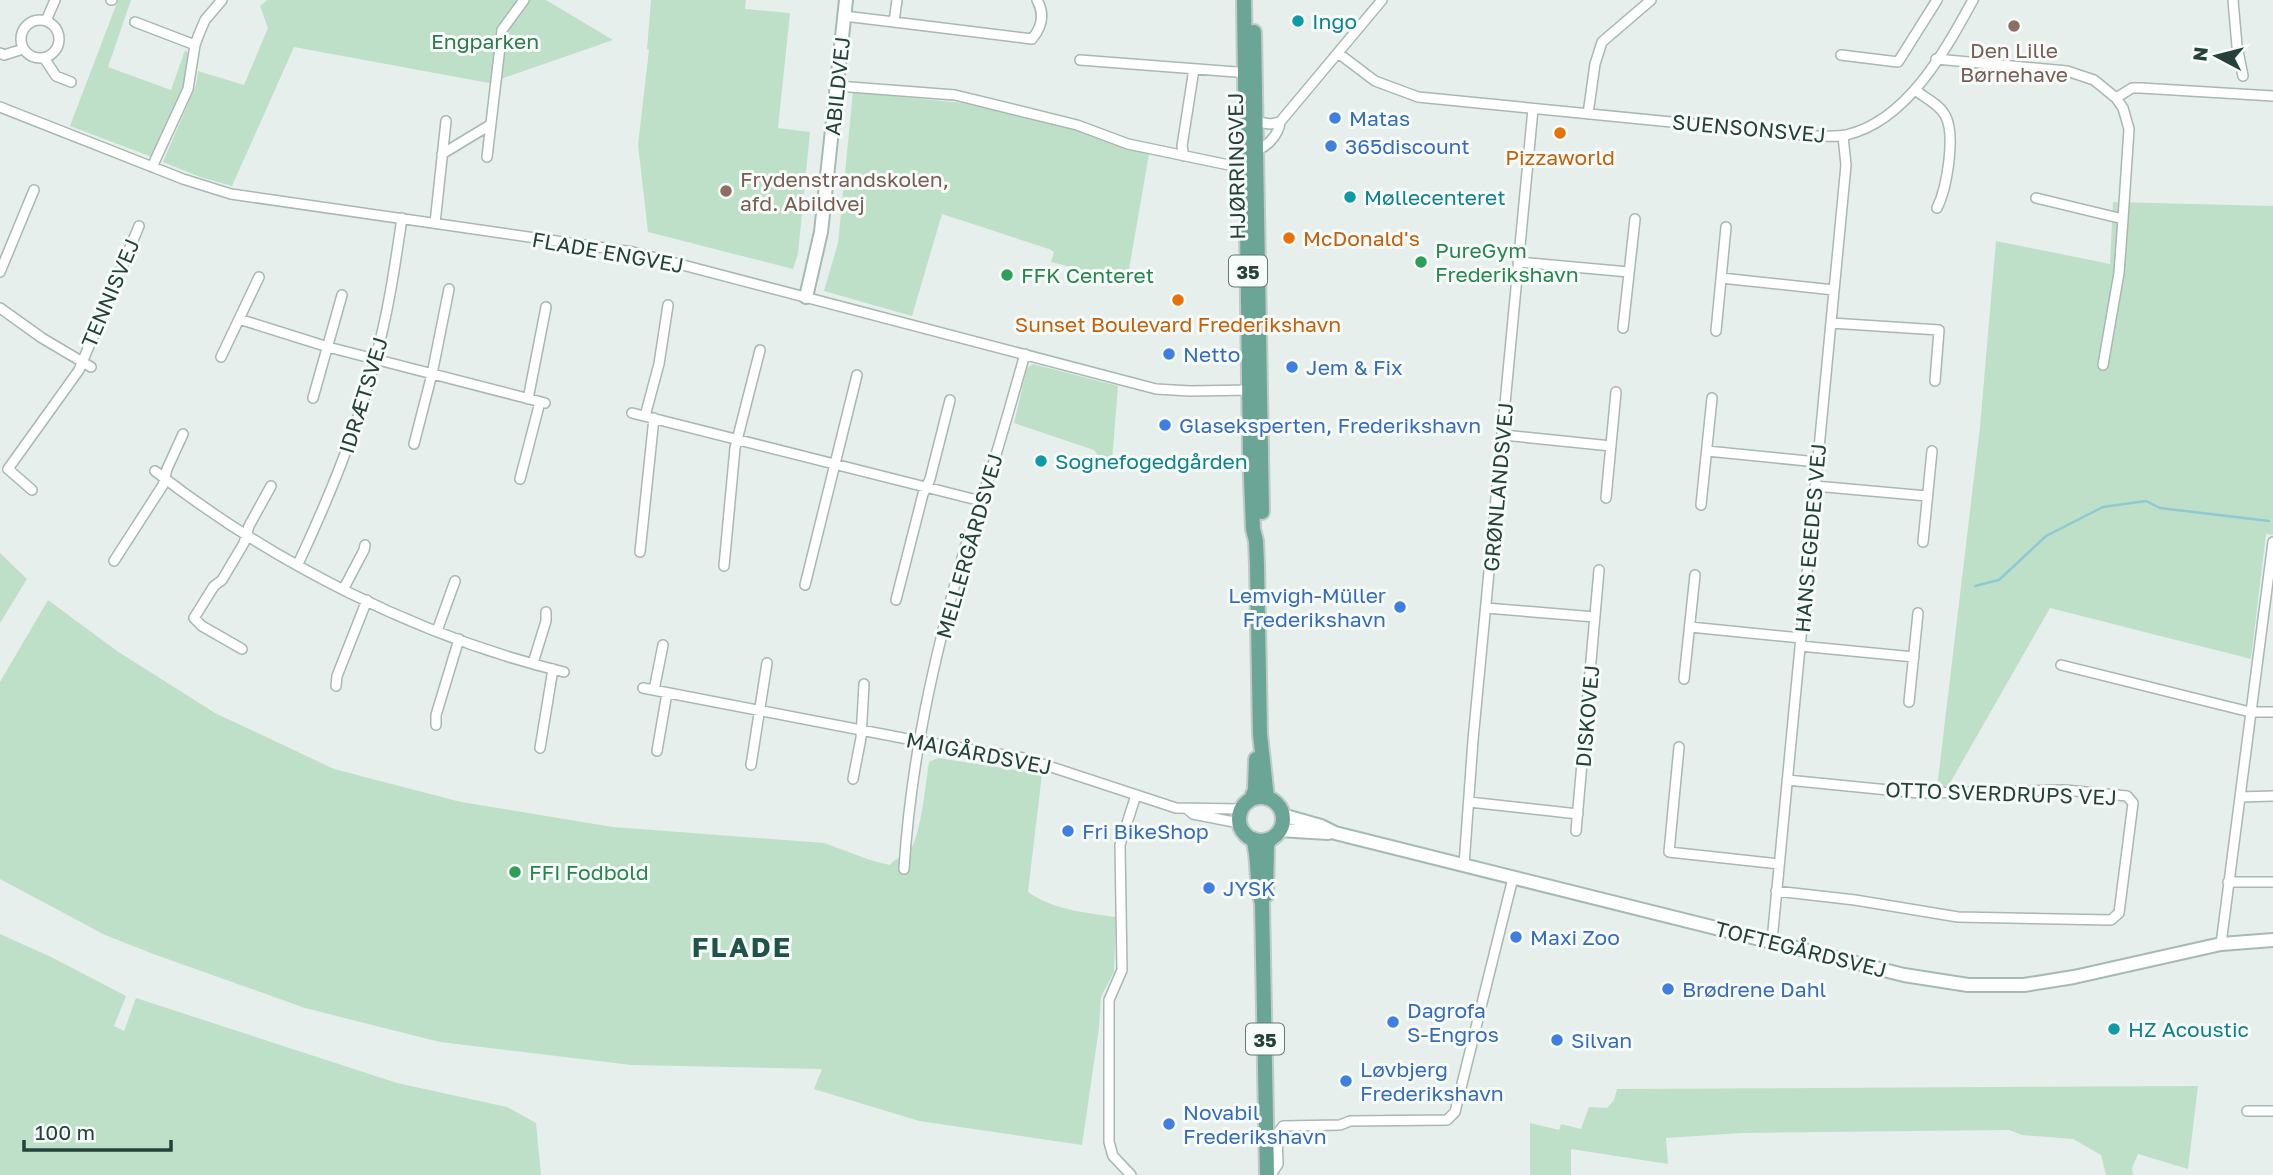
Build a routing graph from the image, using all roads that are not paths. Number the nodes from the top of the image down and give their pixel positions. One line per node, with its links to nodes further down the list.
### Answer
1 (55, 0): 15 (street)
2 (222, 0): 18 (street)
3 (524, 0): 40 (street)
4 (846, 0): 14 (street, ABILDVEJ)
5 (897, 0): 17 (street)
6 (1037, 0): 17 (street)
7 (1244, 0): 27 (main road, HJØRRINGVEJ / 35)
8 (1254, 0): 27 (main road, HJØRRINGVEJ / 35)
9 (1382, 0): 21 (street)
10 (1651, 0): 36 (street)
11 (1937, 0): 22 (street)
12 (1973, 0): 24 (street, SUENSONSVEJ)
13 (2232, 0): 28 (street)
14 (844, 16): 17 (street); 30 (street, ABILDVEJ)
15 (46, 21): 19 (street); 23 (street)
16 (135, 22): 18 (street)
17 (894, 22)
18 (195, 45): 46 (street)
19 (23, 49): 20 (street); 23 (street)
20 (0, 53)
21 (1338, 53): 35 (street, SUENSONSVEJ); 39 (street)
22 (1841, 55)
23 (44, 58): 29 (street)
24 (1936, 59): 31 (street, SUENSONSVEJ); 33 (street)
25 (1080, 60): 26 (street)
26 (1194, 69): 27 (street); 44 (street)
27 (1250, 74): 38 (main road, HJØRRINGVEJ / 35)
28 (2243, 76)
29 (71, 82)
30 (837, 86): 44 (street); 65 (street, ABILDVEJ)
31 (1915, 90): 41 (street, SUENSONSVEJ); 50 (street)
32 (2273, 96): 33 (street)
33 (2116, 98): 53 (street)
34 (0, 107): 46 (street, FLADE ENGVEJ)
35 (1533, 108): 36 (street, SUENSONSVEJ); 57 (street, GRØNLANDSVEJ)
36 (1588, 114): 41 (street, SUENSONSVEJ)
37 (446, 121): 43 (street)
38 (1251, 121): 39 (street); 42 (main road, HJØRRINGVEJ / 35)
39 (1280, 122): 42 (street)
40 (490, 125): 43 (street); 45 (street)
41 (1843, 136): 63 (street, HANS EGEDES VEJ)
42 (1252, 151): 47 (main road, HJØRRINGVEJ / 35)
43 (442, 154): 54 (street)
44 (1184, 156): 47 (street)
45 (487, 157)
46 (152, 167): 51 (street, FLADE ENGVEJ)
47 (1252, 169): 84 (main road, HJØRRINGVEJ / 35)
48 (34, 190): 58 (street)
49 (2036, 198): 53 (street)
50 (1937, 208)
51 (402, 218): 54 (street, FLADE ENGVEJ); 77 (street, IDRÆTSVEJ)
52 (1635, 219): 59 (street)
53 (2123, 219): 79 (street)
54 (435, 223): 65 (street, FLADE ENGVEJ)
55 (139, 226): 78 (street, TENNISVEJ)
56 (1726, 227): 61 (street)
57 (1518, 262): 59 (street); 93 (street, GRØNLANDSVEJ)
58 (0, 272)
59 (1629, 272): 71 (street)
60 (259, 277): 69 (street)
61 (1721, 278): 63 (street); 72 (street)
62 (449, 289): 81 (street)
63 (1834, 290): 70 (street, HANS EGEDES VEJ)
64 (342, 295): 73 (street)
65 (806, 297): 75 (street, FLADE ENGVEJ)
66 (668, 305): 91 (street)
67 (545, 307): 88 (street)
68 (0, 308): 78 (street, TENNISVEJ)
69 (239, 319): 73 (street); 76 (street)
70 (1831, 323): 83 (street); 99 (street, HANS EGEDES VEJ)
71 (1623, 328)
72 (1716, 331)
73 (328, 347): 77 (street); 86 (street)
74 (760, 351): 94 (street)
75 (1025, 354): 84 (street, FLADE ENGVEJ); 110 (street, MELLERGÅRDSVEJ)
76 (221, 357)
77 (376, 359): 81 (street); 118 (street, IDRÆTSVEJ)
78 (82, 361): 80 (street, TENNISVEJ); 107 (street, TENNISVEJ)
79 (2103, 365)
80 (91, 366)
81 (432, 374): 88 (street); 95 (street)
82 (858, 375): 100 (street)
83 (1936, 381)
84 (1255, 390): 155 (main road, HJØRRINGVEJ / 35)
85 (1616, 392): 96 (street)
86 (313, 398)
87 (1712, 398): 97 (street)
88 (528, 399): 103 (street)
89 (950, 400): 106 (street)
90 (632, 413): 91 (street)
91 (649, 417): 94 (street); 116 (street)
92 (183, 434): 102 (street)
93 (1503, 435): 96 (street); 127 (street, GRØNLANDSVEJ)
94 (737, 439): 100 (street); 119 (street)
95 (414, 444)
96 (1611, 446): 109 (street)
97 (1707, 451): 99 (street); 111 (street)
98 (1932, 451): 108 (street)
99 (1817, 462): 105 (street, HANS EGEDES VEJ)
100 (835, 464): 106 (street); 123 (street)
101 (155, 471): 102 (street)
102 (164, 478): 112 (street); 117 (street)
103 (520, 479)
104 (271, 486): 112 (street)
105 (1815, 486): 108 (street); 134 (street, HANS EGEDES VEJ)
106 (926, 487): 110 (street); 126 (street)
107 (32, 490)
108 (1927, 496): 113 (street)
109 (1606, 498)
110 (981, 501): 156 (street, MELLERGÅRDSVEJ)
111 (1701, 505)
112 (246, 535): 118 (street); 136 (street)
113 (1923, 542)
114 (2273, 542): 151 (street)
115 (365, 545): 124 (street)
116 (640, 552)
117 (114, 561)
118 (298, 564): 124 (street)
119 (724, 566)
120 (1599, 570): 130 (street, DISKOVEJ)
121 (1695, 575): 131 (street)
122 (455, 581): 132 (street)
123 (805, 585)
124 (344, 588): 125 (street)
125 (367, 600): 132 (street); 145 (street)
126 (896, 600)
127 (1486, 608): 130 (street); 167 (street, GRØNLANDSVEJ)
128 (546, 612): 138 (street)
129 (1918, 613): 137 (street)
130 (1595, 617): 169 (street, DISKOVEJ)
131 (1690, 627): 134 (street); 143 (street)
132 (437, 631): 133 (street)
133 (459, 639): 138 (street); 153 (street)
134 (1800, 642): 137 (street); 162 (street, HANS EGEDES VEJ)
135 (663, 645): 147 (street)
136 (242, 649)
137 (1914, 657): 149 (street)
138 (533, 663): 141 (street)
139 (767, 663): 150 (street)
140 (2061, 665): 151 (street)
141 (553, 669): 142 (street); 158 (street)
142 (564, 672)
143 (1684, 679)
144 (864, 684): 154 (street)
145 (336, 686)
146 (643, 688): 147 (street, MAIGÅRDSVEJ)
147 (654, 690): 148 (street, MAIGÅRDSVEJ)
148 (667, 693): 150 (street, MAIGÅRDSVEJ); 159 (street)
149 (1909, 702)
150 (760, 710): 154 (street, MAIGÅRDSVEJ); 160 (street)
151 (2250, 712): 152 (street); 165 (street)
152 (2273, 712)
153 (436, 725)
154 (861, 730): 156 (street, MAIGÅRDSVEJ); 161 (street)
155 (1260, 734): 166 (main road, HJØRRINGVEJ / 35); 168 (main road, HJØRRINGVEJ / 35)
156 (918, 741): 163 (street, MAIGÅRDSVEJ); 175 (street, MELLERGÅRDSVEJ)
157 (1679, 747): 173 (street)
158 (540, 748)
159 (657, 751)
160 (751, 765)
161 (853, 779)
162 (1787, 780): 173 (street, HANS EGEDES VEJ); 179 (street, OTTO SVERDRUPS VEJ)
163 (1136, 795): 168 (street, MAIGÅRDSVEJ); 186 (street)
164 (2273, 796): 165 (street)
165 (2240, 797): 177 (street)
166 (1268, 798): 168 (main road); 170 (main road)
167 (1469, 802): 169 (street); 174 (street, GRØNLANDSVEJ)
168 (1244, 810): 172 (main road)
169 (1578, 814): 171 (street, DISKOVEJ)
170 (1277, 828): 172 (main road); 174 (street, TOFTEGÅRDSVEJ); 180 (main road, 35)
171 (1577, 831)
172 (1253, 839): 180 (main road, 35)
173 (1779, 864): 179 (street, HANS EGEDES VEJ)
174 (1464, 865): 176 (street, TOFTEGÅRDSVEJ)
175 (904, 869)
176 (1513, 878): 182 (street, TOFTEGÅRDSVEJ); 187 (street)
177 (2228, 881): 178 (street); 183 (street)
178 (2273, 882)
179 (1776, 891): 182 (street, HANS EGEDES VEJ)
180 (1262, 903): 187 (main road, 35)
181 (2273, 940): 183 (street, TOFTEGÅRDSVEJ)
182 (1772, 941): 183 (street, TOFTEGÅRDSVEJ)
183 (2221, 944)
184 (2247, 1111): 185 (street)
185 (2273, 1111)
186 (1131, 1175)
187 (1269, 1175)

